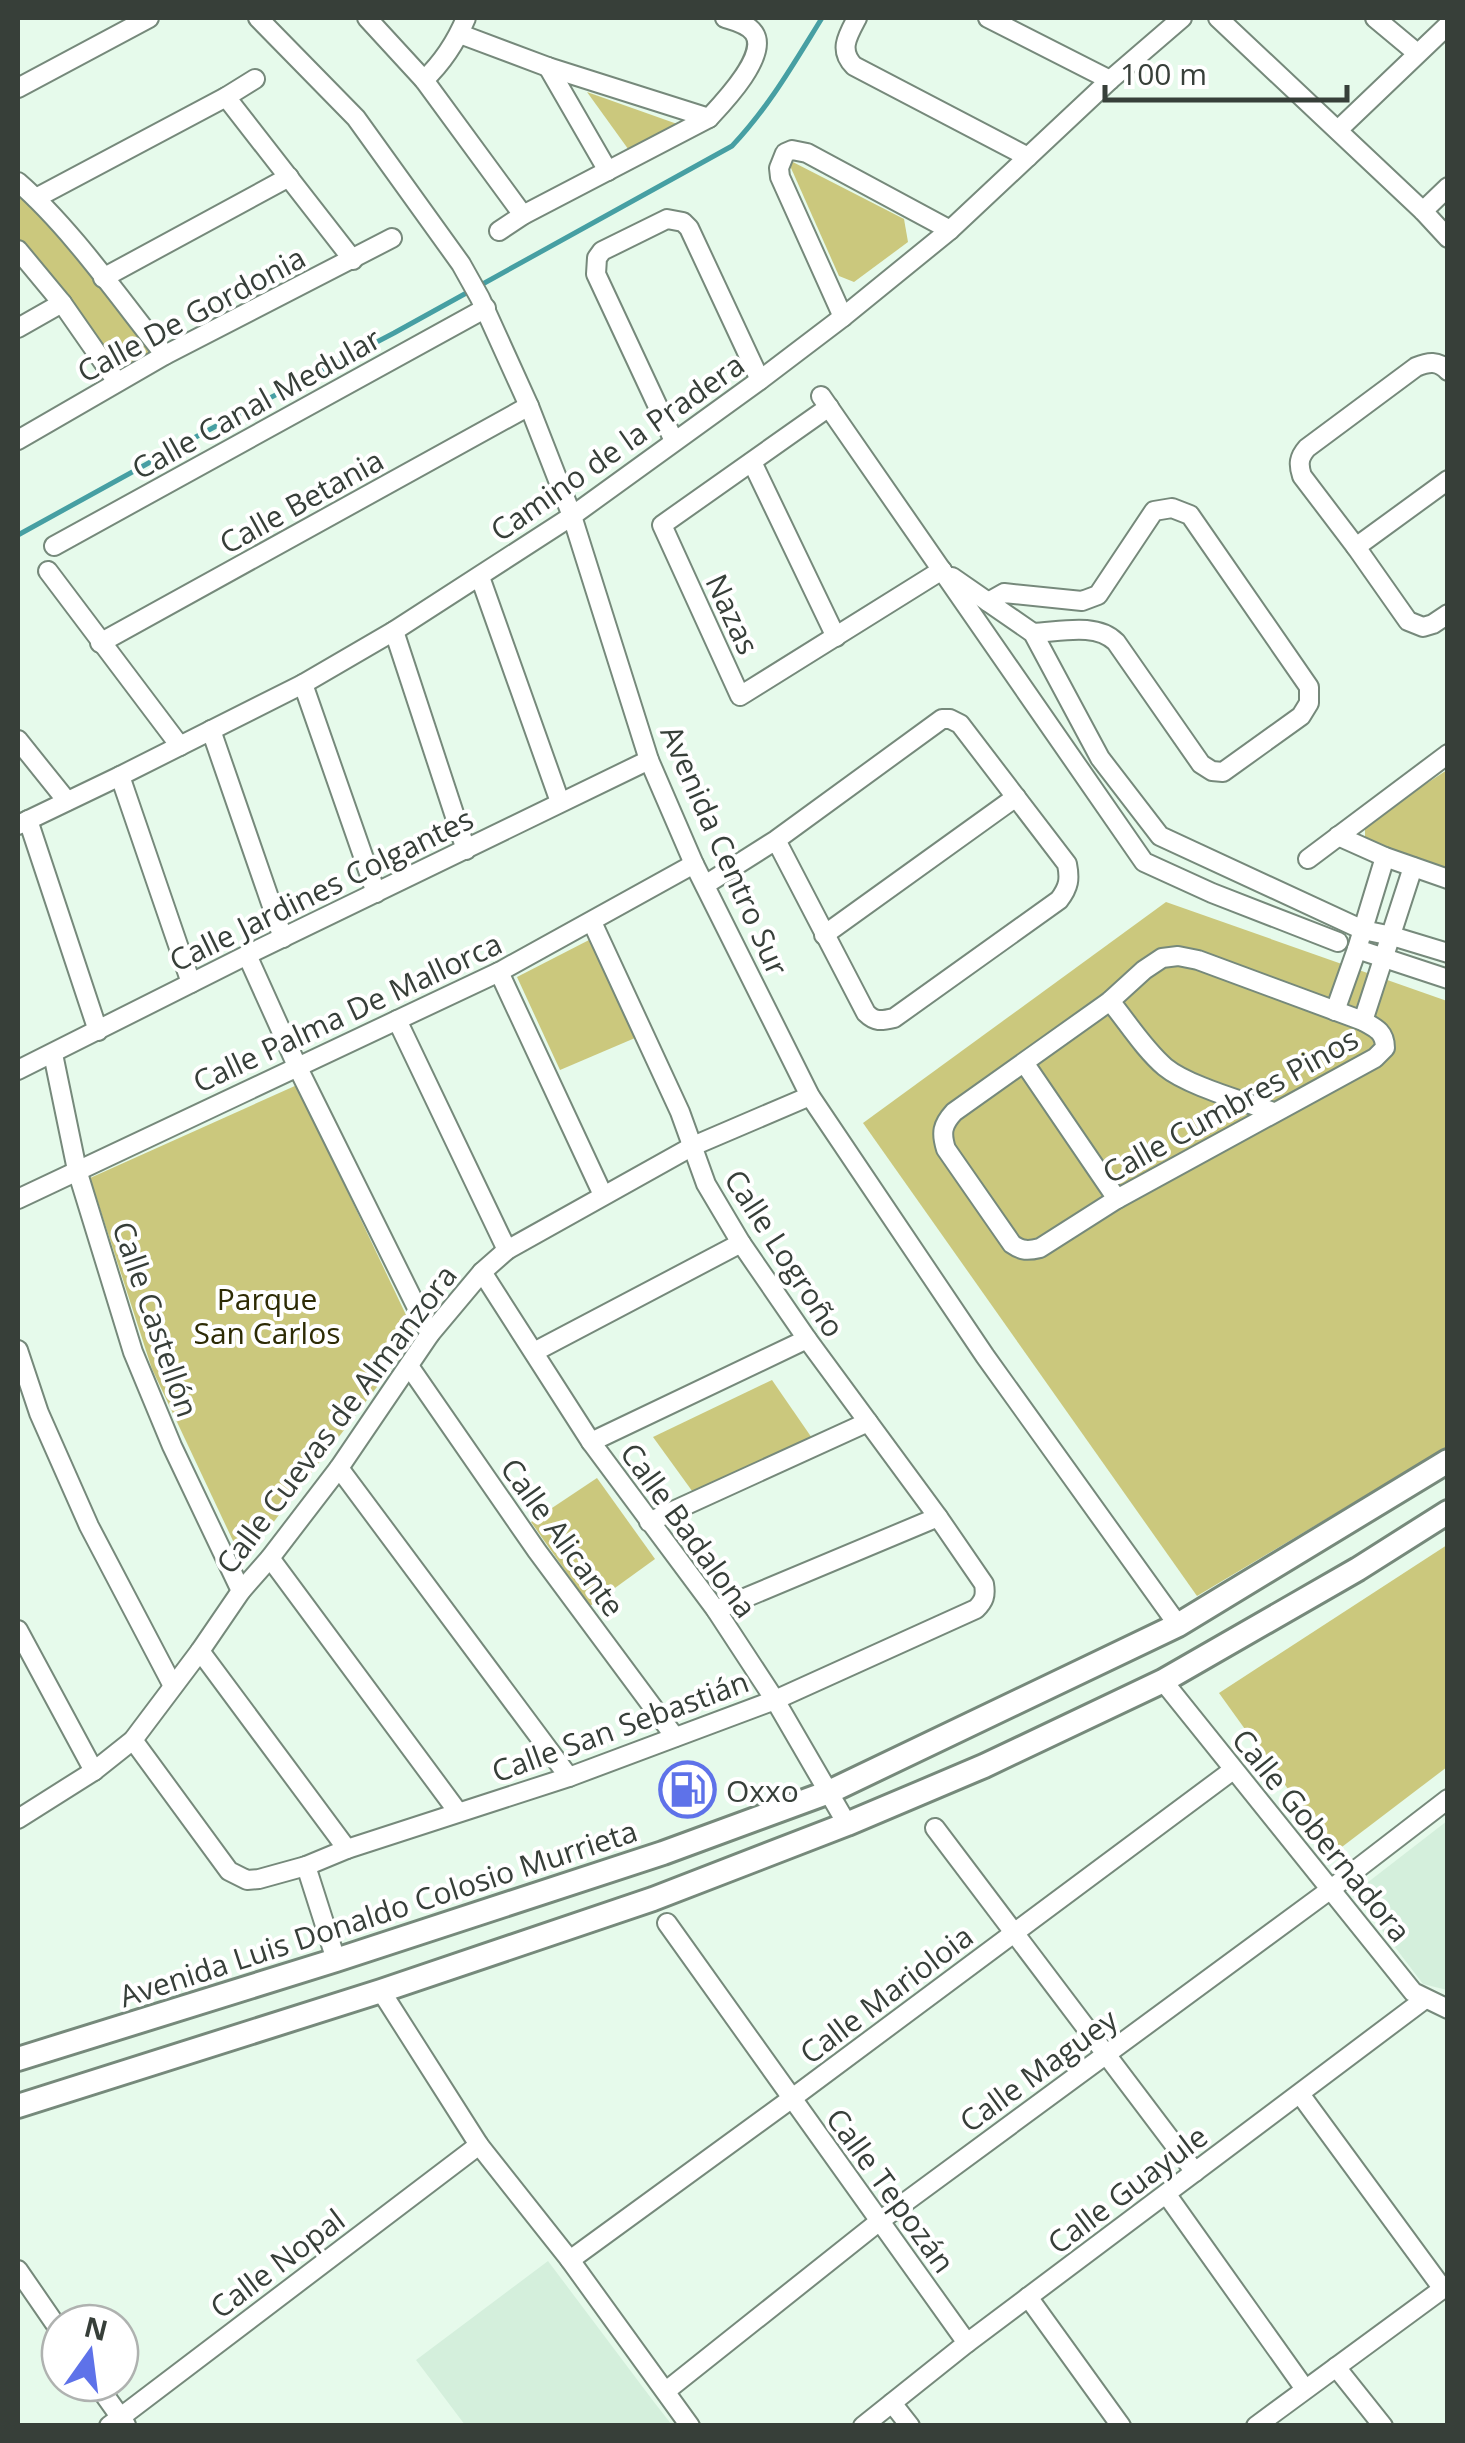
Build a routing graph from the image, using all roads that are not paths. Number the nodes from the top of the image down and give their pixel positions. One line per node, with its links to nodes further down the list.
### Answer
1 (150, 18): 10 (street)
2 (258, 18): 38 (street, Avenida Centro Sur)
3 (367, 18): 16 (street)
4 (725, 18): 20 (street)
5 (858, 18): 22 (street)
6 (988, 18): 17 (street)
7 (1182, 18): 17 (street, Camino de la Pradera)
8 (1218, 18): 21 (street)
9 (1375, 18): 13 (street)
10 (125, 23): 18 (street)
11 (1448, 25): 13 (street)
12 (463, 26): 14 (street); 16 (street)
13 (1417, 53): 21 (street)
14 (548, 67): 20 (street); 23 (street)
15 (255, 78): 19 (street)
16 (424, 80): 29 (street)
17 (1110, 80): 22 (street, Camino de la Pradera)
18 (18, 88)
19 (226, 96): 24 (street); 27 (street)
20 (708, 118): 23 (street)
21 (1338, 130): 28 (street)
22 (1028, 157): 30 (street, Camino de la Pradera)
23 (608, 171): 29 (street)
24 (289, 177): 35 (street); 36 (street)
25 (18, 182): 27 (street)
26 (1448, 187): 28 (street)
27 (36, 198): 36 (street)
28 (1423, 211): 33 (street)
29 (523, 215): 31 (street)
30 (950, 230): 39 (street, Camino de la Pradera); 39 (street)
31 (499, 231)
32 (392, 238): 35 (street, Calle De Gordonia)
33 (1448, 238)
34 (18, 250): 37 (street)
35 (353, 260): 41 (street, Calle De Gordonia)
36 (103, 278): 41 (street)
37 (62, 303): 40 (street); 44 (street)
38 (483, 303): 45 (street, Avenida Centro Sur); 51 (street, Calle Canal Medular)
39 (843, 317): 43 (street, Camino de la Pradera)
40 (18, 328)
41 (165, 355): 44 (street, Calle De Gordonia)
42 (1446, 369): 52 (street)
43 (760, 380): 47 (street, Camino de la Pradera); 47 (street)
44 (117, 382): 46 (street, Calle De Gordonia)
45 (529, 406): 50 (street, Avenida Centro Sur); 61 (street, Calle Betania)
46 (18, 440)
47 (674, 441): 50 (street, Camino de la Pradera)
48 (752, 462): 53 (street, Nazas); 60 (street); 60 (street, Nazas)
49 (1448, 480): 52 (street)
50 (572, 516): 55 (street, Camino de la Pradera); 67 (street, Avenida Centro Sur)
51 (54, 546)
52 (1356, 546): 57 (street)
53 (942, 570): 56 (street); 60 (street, Nazas); 88 (street)
54 (48, 572): 61 (street)
55 (480, 577): 58 (street, Camino de la Pradera); 71 (street)
56 (988, 602): 59 (street); 59 (street)
57 (1448, 614)
58 (394, 632): 62 (street, Camino de la Pradera); 75 (street)
59 (1033, 633): 84 (street)
60 (836, 637)
61 (100, 642): 65 (street)
62 (303, 684): 63 (street, Camino de la Pradera); 82 (street)
63 (210, 730): 65 (street, Camino de la Pradera); 87 (street)
64 (18, 740): 70 (street)
65 (180, 746): 68 (street, Camino de la Pradera)
66 (1448, 754): 73 (street)
67 (649, 760): 71 (street, Calle Jardines Colgantes); 78 (street, Avenida Centro Sur)
68 (120, 776): 70 (street, Camino de la Pradera); 95 (street)
69 (1016, 798): 74 (street); 85 (street); 85 (street)
70 (67, 802): 72 (street, Camino de la Pradera)
71 (560, 802): 75 (street, Calle Jardines Colgantes)
72 (23, 822): 100 (street)
73 (1338, 836): 76 (street); 77 (street)
74 (776, 840): 81 (street); 85 (street)
75 (466, 850): 82 (street, Calle Jardines Colgantes)
76 (1386, 857): 79 (street); 84 (street)
77 (1308, 859)
78 (694, 864): 81 (street, Avenida Centro Sur); 83 (street, Calle Palma De Mallorca)
79 (1413, 867): 80 (street); 86 (street)
80 (1448, 879)
81 (706, 884): 105 (street, Avenida Centro Sur)
82 (376, 893): 87 (street, Calle Jardines Colgantes)
83 (592, 922): 93 (street, Calle Palma De Mallorca); 107 (street, Calle Logroño)
84 (1363, 930): 86 (street); 89 (street)
85 (824, 935)
86 (1392, 936): 90 (street); 92 (street)
87 (283, 938): 91 (street, Calle Jardines Colgantes)
88 (1338, 942)
89 (1357, 949): 92 (street); 97 (street)
90 (1448, 954)
91 (247, 955): 95 (street, Calle Jardines Colgantes); 103 (street)
92 (1384, 957): 94 (street); 99 (street)
93 (499, 972): 98 (street, Calle Palma De Mallorca); 109 (street)
94 (1448, 979)
95 (191, 982): 100 (street, Calle Jardines Colgantes)
96 (1110, 1001): 97 (street, Calle Cumbres Pinos); 102 (street, Calle Cumbres Pinos); 106 (street)
97 (1334, 1011): 99 (street, Calle Cumbres Pinos)
98 (397, 1020): 103 (street, Calle Palma De Mallorca); 113 (street)
99 (1363, 1021): 106 (street, Calle Cumbres Pinos)
100 (98, 1031): 101 (street, Calle Jardines Colgantes)
101 (53, 1054): 104 (street, Calle Jardines Colgantes); 108 (street, Calle Castellón)
102 (1025, 1064): 111 (street); 111 (street, Calle Cumbres Pinos)
103 (298, 1068): 108 (street, Calle Palma De Mallorca); 115 (street)
104 (18, 1070)
105 (810, 1096): 107 (street, Calle Cuevas de Almanzora); 131 (street, Avenida Centro Sur)
106 (1273, 1112): 111 (street, Calle Cumbres Pinos)
107 (693, 1146): 109 (street, Calle Cuevas de Almanzora); 112 (street, Calle Logroño)
108 (77, 1170): 110 (street, Calle Palma De Mallorca); 129 (street, Calle Castellón)
109 (603, 1195): 113 (street, Calle Cuevas de Almanzora)
110 (18, 1199)
111 (1117, 1199)
112 (742, 1244): 116 (street, Calle Logroño); 118 (street)
113 (507, 1250): 114 (street, Calle Cuevas de Almanzora)
114 (482, 1272): 115 (street, Calle Cuevas de Almanzora); 118 (street, Calle Badalona)
115 (430, 1334): 119 (street, Calle Cuevas de Almanzora)
116 (807, 1339): 120 (street, Calle Logroño); 121 (street)
117 (18, 1350): 135 (street)
118 (534, 1352): 121 (street, Calle Badalona)
119 (409, 1366): 123 (street, Calle Cuevas de Almanzora); 137 (street, Calle Alicante)
120 (868, 1422): 125 (street, Calle Logroño); 126 (street)
121 (591, 1442): 126 (street, Calle Badalona)
122 (1448, 1461): 131 (main road, Avenida Luis Donaldo Colosio Murrieta)
123 (339, 1468): 127 (street, Calle Cuevas de Almanzora); 141 (street)
124 (1448, 1512): 134 (main road)
125 (938, 1517): 128 (street, Calle Logroño); 130 (street)
126 (649, 1522): 130 (street, Calle Badalona)
127 (270, 1558): 129 (street, Calle Cuevas de Almanzora); 144 (street)
128 (984, 1584): 136 (street, Calle San Sebastián)
129 (241, 1591): 133 (street, Calle Cuevas de Almanzora)
130 (716, 1610): 136 (street, Calle Badalona)
131 (1178, 1625): 142 (main road, Avenida Luis Donaldo Colosio Murrieta)
132 (18, 1630): 139 (street)
133 (200, 1651): 135 (street, Calle Cuevas de Almanzora); 148 (street)
134 (1164, 1681): 140 (street, Calle Gobernadora); 146 (main road)
135 (173, 1686): 138 (street, Calle Cuevas de Almanzora)
136 (775, 1700): 137 (street, Calle San Sebastián); 142 (street, Calle Badalona)
137 (674, 1737): 141 (street, Calle San Sebastián)
138 (133, 1740): 139 (street, Calle Cuevas de Almanzora); 149 (street, Calle San Sebastián)
139 (94, 1770): 145 (street, Calle Cuevas de Almanzora)
140 (1233, 1770): 150 (street, Calle Gobernadora); 152 (street, Calle Marioloia)
141 (569, 1777): 144 (street, Calle San Sebastián)
142 (829, 1792): 146 (street, Calle Badalona); 153 (main road, Avenida Luis Donaldo Colosio Murrieta)
143 (1448, 1798): 150 (street, Calle Maguey)
144 (458, 1812): 148 (street, Calle San Sebastián)
145 (18, 1819)
146 (847, 1824): 154 (main road)
147 (935, 1828): 152 (street)
148 (347, 1849): 149 (street, Calle San Sebastián)
149 (306, 1866): 153 (street)
150 (1331, 1889): 155 (street, Calle Gobernadora); 157 (street, Calle Maguey)
151 (667, 1924): 160 (street, Calle Tepozán)
152 (1014, 1933): 157 (street); 160 (street, Calle Marioloia)
153 (336, 1960): 158 (main road, Avenida Luis Donaldo Colosio Murrieta)
154 (381, 1991): 161 (main road); 162 (street)
155 (1425, 1999): 156 (street, Calle Gobernadora); 159 (street, Calle Guayule)
156 (1448, 2010)
157 (1107, 2054): 163 (street); 165 (street, Calle Maguey)
158 (18, 2059)
159 (1300, 2094): 163 (street, Calle Guayule); 168 (street)
160 (791, 2099): 165 (street, Calle Tepozán); 166 (street, Calle Marioloia)
161 (18, 2106)
162 (479, 2145): 166 (street); 176 (street, Calle Nopal)
163 (1194, 2172): 164 (street, Calle Guayule)
164 (1167, 2195): 169 (street, Calle Guayule); 173 (street)
165 (881, 2220): 171 (street, Calle Tepozán); 174 (street, Calle Maguey)
166 (570, 2260): 174 (street)
167 (18, 2270): 170 (street)
168 (1445, 2287): 172 (street)
169 (1028, 2297): 171 (street, Calle Guayule); 180 (street)
170 (41, 2303)
171 (967, 2343): 175 (street, Calle Guayule)
172 (1336, 2367): 173 (street); 182 (street)
173 (1305, 2389): 181 (street)
174 (666, 2391): 177 (street)
175 (892, 2403): 178 (street, Calle Guayule); 179 (street)
176 (118, 2423)
177 (690, 2426)
178 (862, 2426)
179 (910, 2426)
180 (1121, 2426)
181 (1256, 2426)
182 (1383, 2426)

